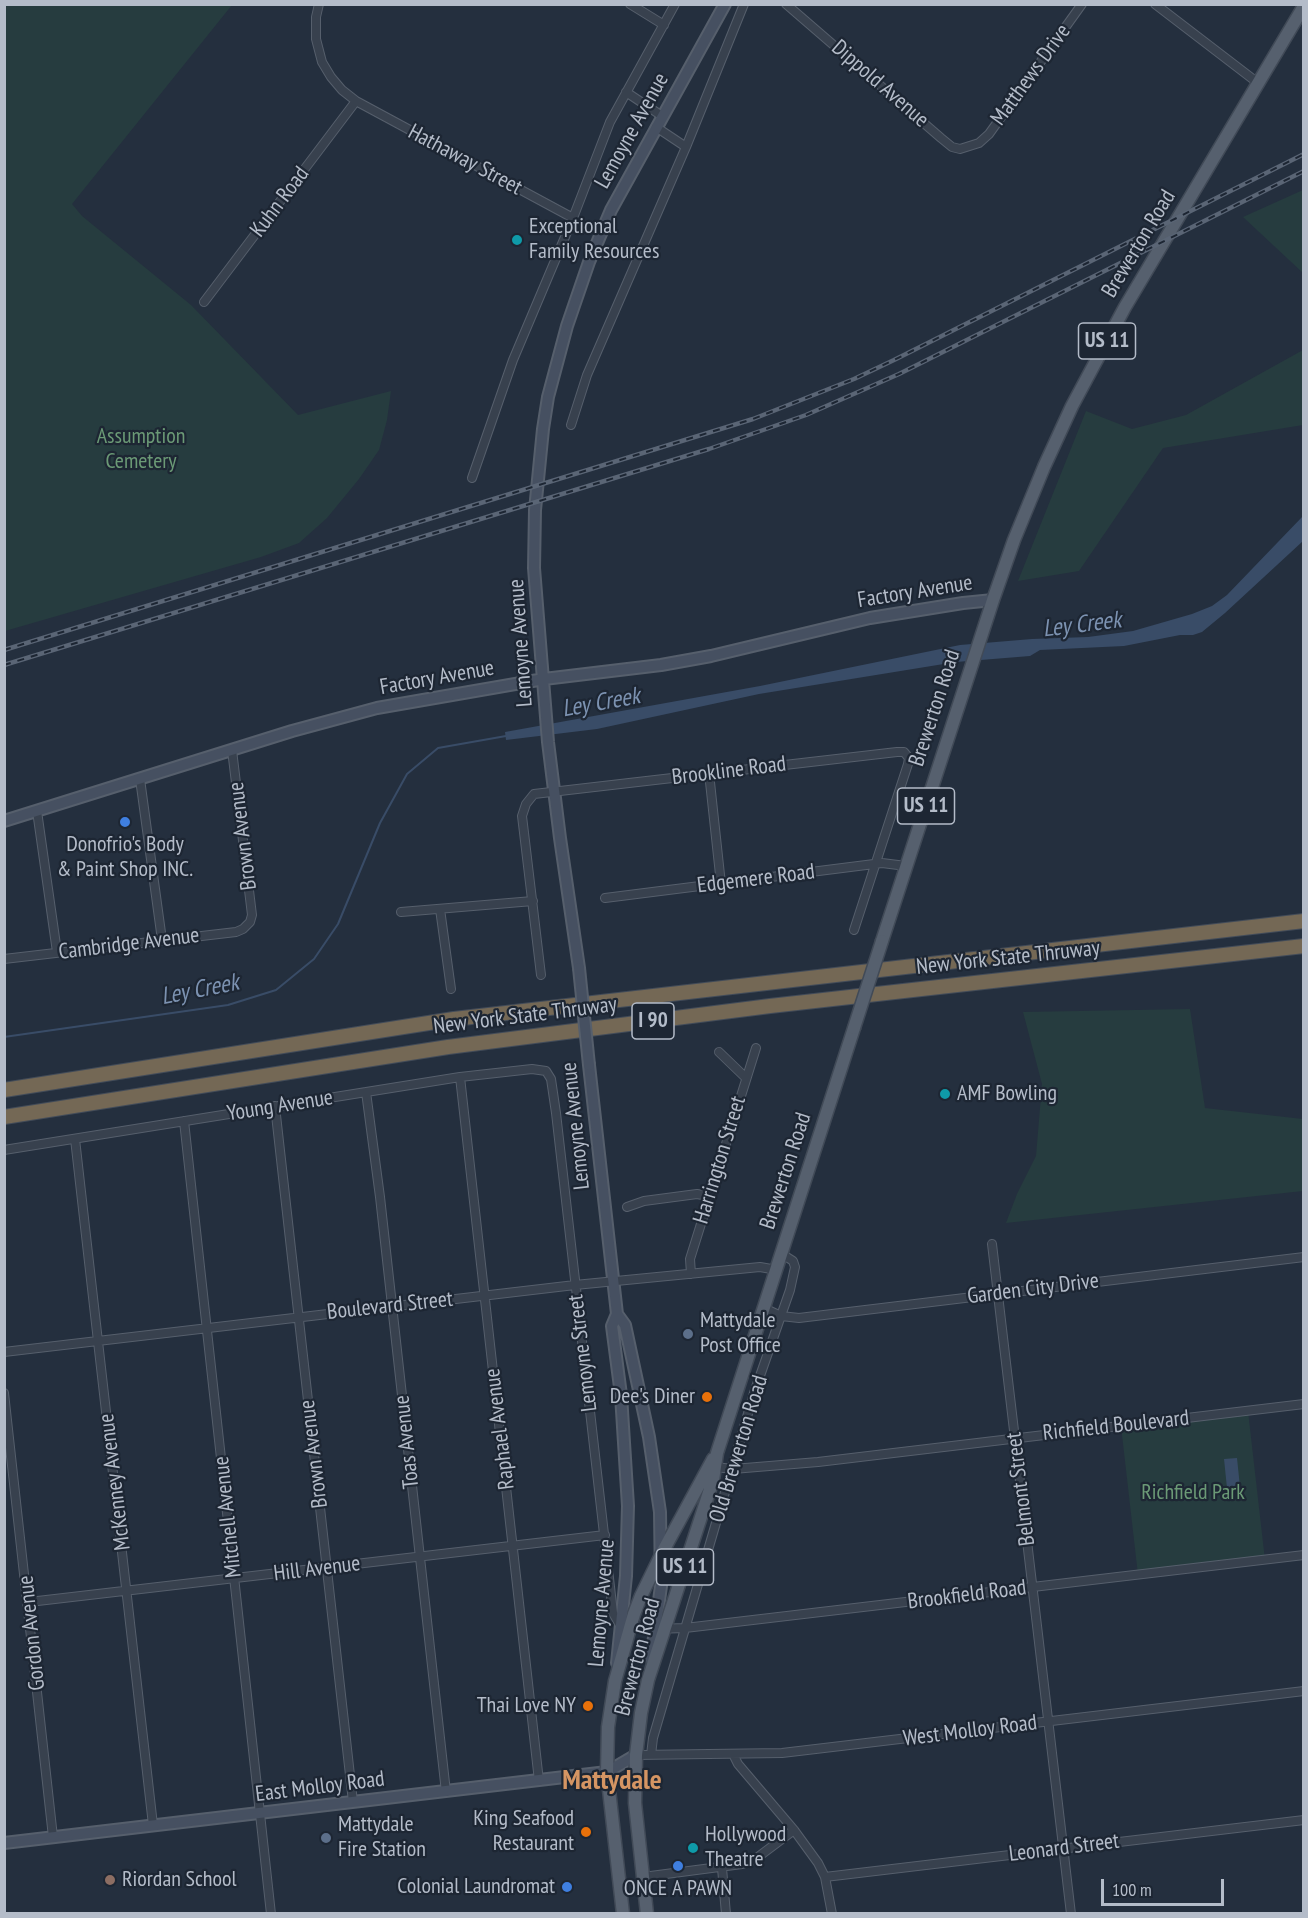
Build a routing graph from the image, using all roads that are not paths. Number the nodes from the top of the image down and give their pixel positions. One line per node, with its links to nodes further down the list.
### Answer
1 (320, 4): 13 (street, Hathaway Street)
2 (630, 4): 10 (street)
3 (675, 4): 10 (street)
4 (725, 4): 14 (street, Lemoyne Avenue)
5 (744, 4): 17 (street)
6 (786, 4): 16 (street, Dippold Avenue)
7 (1082, 4): 16 (street, Matthews Drive)
8 (1155, 4): 11 (street)
9 (1304, 6): 11 (main road, US 11)
10 (664, 25): 12 (street)
11 (1258, 83): 22 (main road, Brewerton Road / US 11)
12 (626, 92): 14 (street); 18 (street)
13 (356, 102): 18 (street, Hathaway Street); 19 (street, Kuhn Road)
14 (662, 116): 15 (street, Lemoyne Avenue)
15 (656, 128): 17 (street); 23 (street, Lemoyne Avenue)
16 (979, 143)
17 (686, 147): 20 (street)
18 (573, 218): 21 (street)
19 (204, 302)
20 (571, 425)
21 (471, 478)
22 (993, 600): 23 (street, Factory Avenue); 31 (main road, Brewerton Road / US 11)
23 (544, 679): 24 (street, Factory Avenue); 27 (street, Lemoyne Avenue)
24 (232, 750): 26 (street, Factory Avenue); 38 (street, Brown Avenue)
25 (709, 773): 27 (street, Brookline Road); 30 (street, Brookline Road); 32 (street)
26 (140, 779): 28 (street, Factory Avenue); 40 (street)
27 (554, 791): 34 (street); 65 (street, Lemoyne Avenue, bridge)
28 (37, 811): 29 (street, Factory Avenue); 42 (street)
29 (4, 821)
30 (876, 864): 31 (street, Edgemere Road); 32 (street, Edgemere Road); 39 (street)
31 (906, 866): 61 (main road, Brewerton Road / US 11, bridge)
32 (721, 884): 33 (street, Edgemere Road)
33 (605, 898)
34 (533, 901): 35 (street); 44 (street)
35 (440, 909): 36 (street); 45 (street)
36 (401, 912)
37 (1304, 921): 51 (highway, New York State Thruway / I 90)
38 (250, 922): 40 (street, Cambridge Avenue)
39 (854, 930)
40 (162, 940): 42 (street, Cambridge Avenue)
41 (1304, 946): 54 (highway, New York State Thruway / I 90)
42 (57, 952): 43 (street, Cambridge Avenue)
43 (4, 959)
44 (541, 975)
45 (451, 989)
46 (756, 1048): 49 (street, Harrington Street)
47 (718, 1052): 49 (street)
48 (460, 1077): 50 (street, Young Avenue); 52 (street, Young Avenue); 68 (street, Raphael Avenue)
49 (746, 1078): 58 (street, Harrington Street)
50 (551, 1079): 66 (street, Lemoyne Street)
51 (4, 1090)
52 (366, 1092): 53 (street, Young Avenue); 69 (street, Toas Avenue)
53 (274, 1106): 55 (street, Young Avenue); 73 (street, Brown Avenue)
54 (4, 1117)
55 (184, 1121): 56 (street, Young Avenue); 74 (street, Mitchell Avenue)
56 (75, 1138): 57 (street, Young Avenue); 75 (street, McKenney Avenue)
57 (4, 1150)
58 (708, 1196): 59 (street); 64 (street, Harrington Street)
59 (627, 1208)
60 (992, 1244): 67 (street, Belmont Street)
61 (782, 1254): 63 (main road, Brewerton Road / US 11); 72 (street, Old Brewerton Road)
62 (1304, 1257): 67 (street, Garden City Drive)
63 (777, 1270): 64 (street, Boulevard Street); 70 (main road, Brewerton Road / US 11)
64 (691, 1274): 65 (street, Boulevard Street)
65 (612, 1282): 66 (street, Boulevard Street); 71 (street, Lemoyne Avenue)
66 (575, 1285): 68 (street, Boulevard Street); 83 (street, Lemoyne Street)
67 (1000, 1293): 72 (street, Garden City Drive); 79 (street, Belmont Street)
68 (484, 1295): 69 (street, Boulevard Street); 84 (street, Raphael Avenue)
69 (392, 1306): 73 (street, Boulevard Street); 87 (street, Toas Avenue)
70 (764, 1308): 72 (street, Garden City Drive); 80 (main road, Brewerton Road / US 11)
71 (617, 1314): 85 (street, Lemoyne Avenue); 93 (street, Lemoyne Avenue)
72 (782, 1316): 82 (street, Old Brewerton Road)
73 (298, 1317): 74 (street, Boulevard Street); 88 (street, Brown Avenue)
74 (207, 1327): 75 (street, Boulevard Street); 89 (street, Mitchell Avenue)
75 (99, 1340): 76 (street, Boulevard Street); 91 (street, McKenney Avenue)
76 (4, 1352)
77 (4, 1393): 92 (street, Gordon Avenue)
78 (1304, 1404): 79 (street, Richfield Boulevard)
79 (1015, 1438): 82 (street, Richfield Boulevard); 90 (street, Belmont Street)
80 (717, 1453): 81 (main road, Brewerton Road / US 11); 85 (main road, Brewerton Road / US 11)
81 (715, 1467): 82 (street, Richfield Boulevard); 95 (main road, Brewerton Road / US 11)
82 (733, 1469): 94 (street, Old Brewerton Road)
83 (605, 1535): 84 (street, Hill Avenue); 93 (street, Lemoyne Street)
84 (513, 1546): 87 (street, Hill Avenue); 102 (street, Raphael Avenue)
85 (662, 1553): 93 (main road, Brewerton Road / US 11); 95 (street, Lemoyne Avenue)
86 (1304, 1556): 90 (street, Brookfield Road)
87 (420, 1557): 88 (street, Hill Avenue); 103 (street, Toas Avenue)
88 (327, 1568): 89 (street, Hill Avenue); 104 (street, Brown Avenue)
89 (235, 1578): 91 (street, Hill Avenue); 105 (street, Mitchell Avenue)
90 (1033, 1587): 94 (street, Brookfield Road); 97 (street, Belmont Street)
91 (127, 1590): 92 (street, Hill Avenue); 107 (street, McKenney Avenue)
92 (29, 1602): 109 (street, Gordon Avenue)
93 (625, 1624): 95 (street, Brookfield Road); 101 (main road, Brewerton Road / US 11)
94 (685, 1628): 95 (street, Brookfield Road); 99 (street, Old Brewerton Road)
95 (660, 1629): 98 (main road, Brewerton Road / US 11)
96 (1304, 1691): 97 (street, West Molloy Road)
97 (1048, 1722): 100 (street, West Molloy Road); 111 (street, Belmont Street)
98 (636, 1755): 99 (street, West Molloy Road); 101 (street, East Molloy Road); 113 (main road, Brewerton Road / US 11)
99 (651, 1755): 100 (street, West Molloy Road)
100 (733, 1755): 108 (street)
101 (607, 1772): 102 (street, East Molloy Road); 116 (main road, Brewerton Road / US 11)
102 (539, 1781): 103 (street, East Molloy Road)
103 (446, 1792): 104 (street, East Molloy Road)
104 (353, 1802): 105 (street, East Molloy Road)
105 (260, 1813): 107 (street, East Molloy Road); 115 (street, Mitchell Avenue)
106 (1304, 1820): 111 (street, Leonard Street)
107 (153, 1826): 109 (street, East Molloy Road)
108 (794, 1830): 112 (street); 114 (street)
109 (53, 1837): 110 (street, East Molloy Road)
110 (4, 1843)
111 (1063, 1848): 114 (street, Leonard Street); 120 (street, Belmont Street)
112 (722, 1868): 113 (street); 118 (street)
113 (643, 1877): 117 (main road, Brewerton Road / US 11)
114 (825, 1878): 119 (street)
115 (271, 1914)
116 (623, 1914)
117 (647, 1914)
118 (726, 1914)
119 (832, 1914)
120 (1071, 1914)

